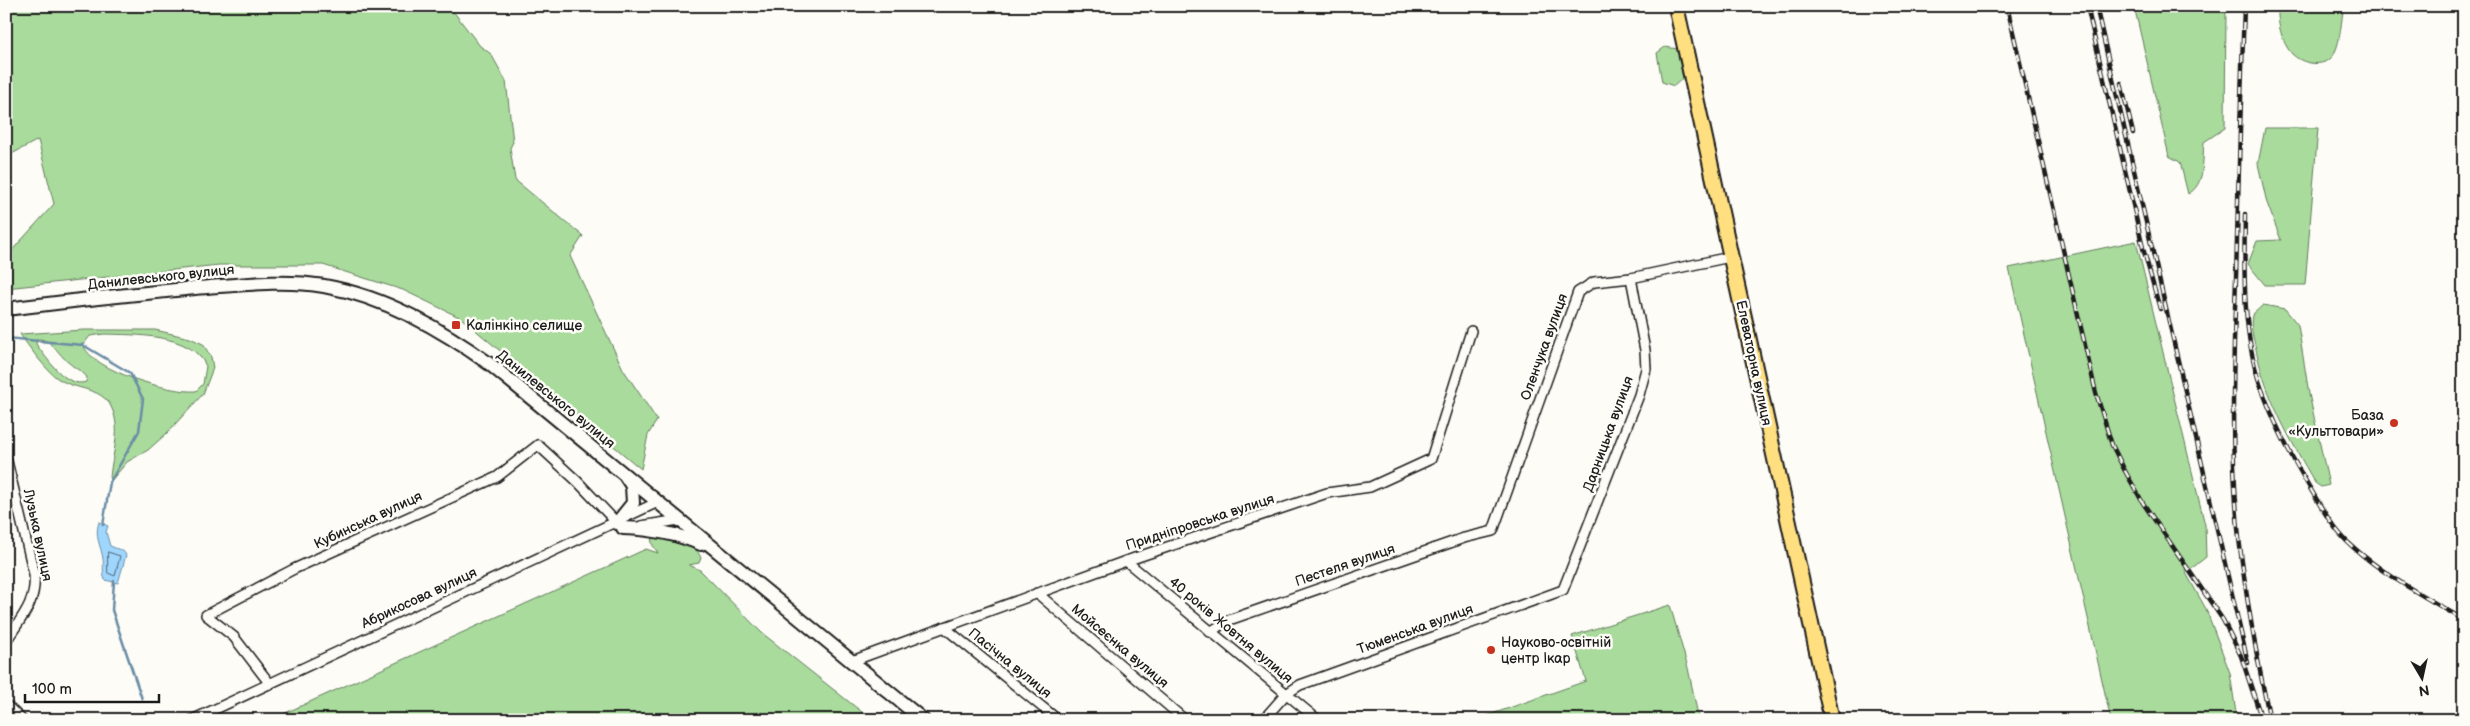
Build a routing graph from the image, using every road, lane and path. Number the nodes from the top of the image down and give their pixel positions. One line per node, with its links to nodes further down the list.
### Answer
1 (1676, 6): 2 (main road, Елеваторна вулиця)
2 (1730, 257): 3 (street, Оленчука вулиця); 30 (main road, Елеваторна вулиця)
3 (1631, 278): 11 (street, Оленчука вулиця); 14 (street, Дарницька вулиця)
4 (6, 309): 7 (street, Данилевського вулиця)
5 (1471, 331): 13 (street, Придніпровська вулиця)
6 (6, 457): 18 (street, Лузька вулиця)
7 (624, 473): 8 (street, Данилевського вулиця); 10 (street)
8 (658, 502): 9 (street, Данилевського вулиця); 10 (street)
9 (679, 520): 10 (street); 12 (street, Данилевського вулиця)
10 (620, 526): 12 (street); 20 (street, Абрикосова вулиця); 20 (street, Кубинська вулиця)
11 (1493, 531): 17 (street, Пестеля вулиця)
12 (717, 552): 19 (street, Данилевського вулиця)
13 (1126, 561): 15 (street, Придніпровська вулиця); 17 (street, 40 років Жовтня вулиця)
14 (1573, 567): 21 (street, Тюменська вулиця)
15 (1037, 593): 16 (street, Придніпровська вулиця); 27 (street, Мойсеєнка вулиця)
16 (944, 627): 19 (street, Придніпровська вулиця); 26 (street, Пасічна вулиця)
17 (1210, 632): 21 (street, 40 років Жовтня вулиця)
18 (6, 641)
19 (852, 661): 25 (street, Данилевського вулиця)
20 (270, 684): 24 (street, Абрикосова вулиця)
21 (1286, 694): 28 (street, Тюменська вулиця); 29 (street, 40 років Жовтня вулиця)
22 (6, 705): 23 (street)
23 (22, 720)
24 (192, 720)
25 (922, 720)
26 (1058, 720)
27 (1185, 720)
28 (1263, 720)
29 (1318, 720)
30 (1832, 720)

